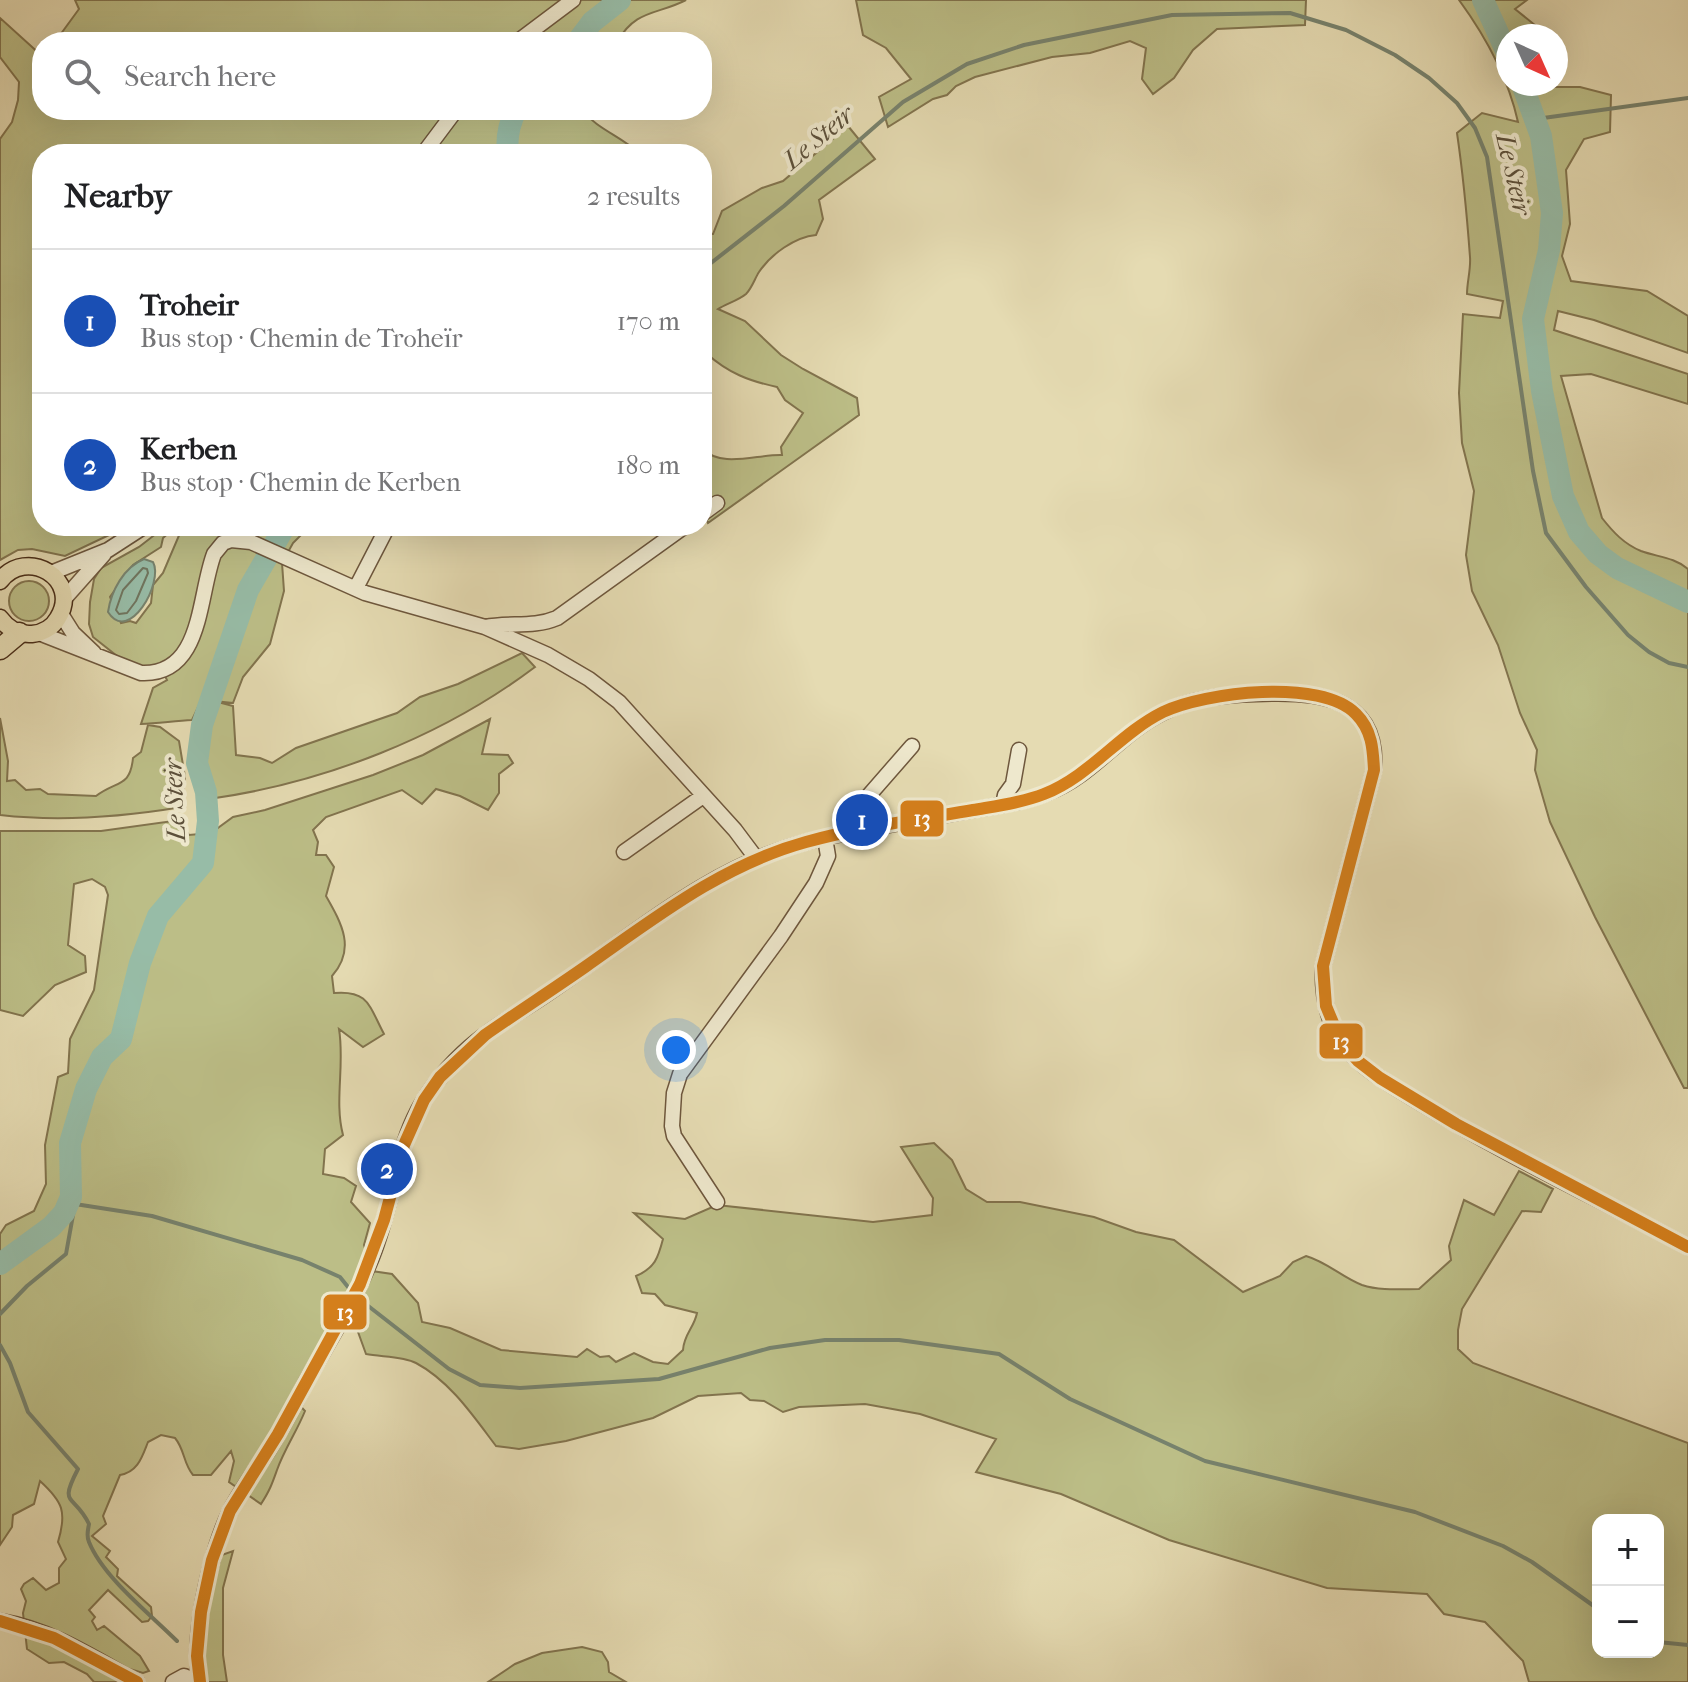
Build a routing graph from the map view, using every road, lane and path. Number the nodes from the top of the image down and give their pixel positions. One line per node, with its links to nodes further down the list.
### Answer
1 (573, 0): 2 (street)
2 (530, 32)
3 (448, 120): 4 (street)
4 (430, 144)
5 (717, 503): 6 (street)
6 (712, 507)
7 (130, 536): 10 (street)
8 (383, 536): 13 (street)
9 (671, 536): 16 (street)
10 (108, 550): 11 (street); 14 (street)
11 (51, 573): 12 (main road); 14 (main road)
12 (0, 581)
13 (356, 588): 16 (street); 18 (street)
14 (62, 606): 15 (main road); 18 (street)
15 (12, 626): 17 (highway); 18 (street)
16 (485, 627): 21 (street)
17 (0, 649)
18 (101, 658)
19 (912, 746): 23 (street)
20 (1019, 750): 22 (street)
21 (703, 796): 25 (street); 26 (street)
22 (1003, 805): 23 (street); 28 (street)
23 (852, 831): 24 (street)
24 (825, 838): 26 (street); 27 (street)
25 (624, 852)
26 (756, 858): 30 (street)
27 (717, 1202)
28 (1688, 1247)
29 (0, 1621): 32 (street)
30 (196, 1657): 31 (street); 33 (street)
31 (179, 1679): 33 (street)
32 (137, 1682)
33 (200, 1682)

